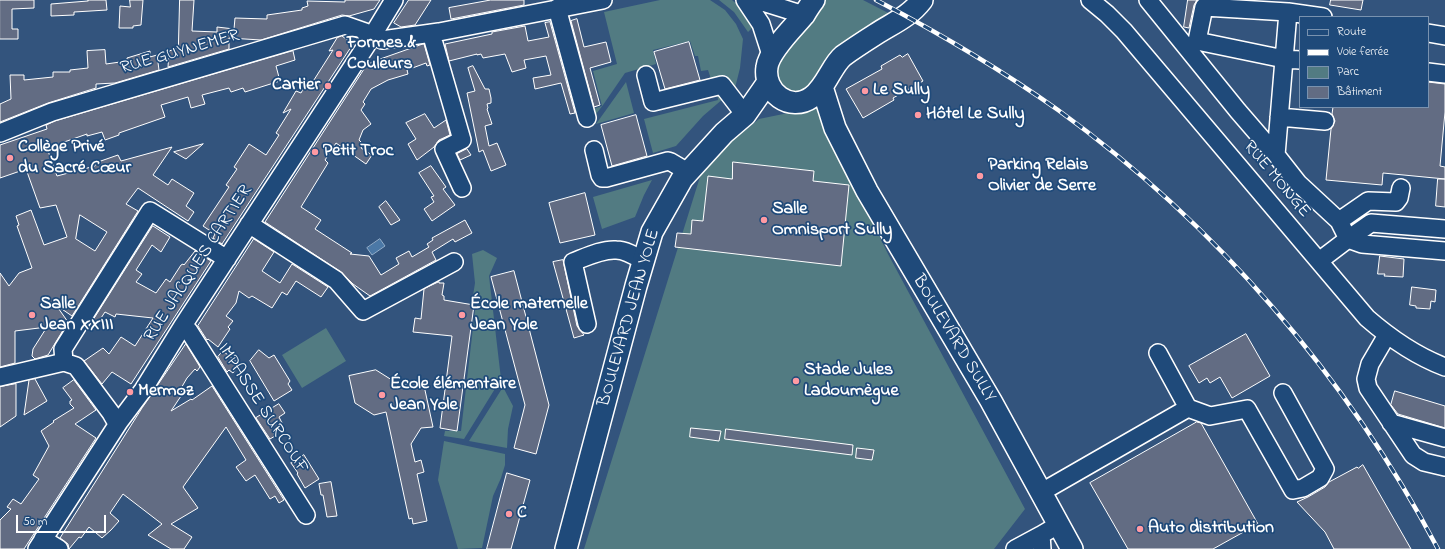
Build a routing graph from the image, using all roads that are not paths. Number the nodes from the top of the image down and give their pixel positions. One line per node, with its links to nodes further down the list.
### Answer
1 (394, 0): 14 (street, RUE JACQUES CARTIER)
2 (603, 0): 9 (street, RUE GUYNEMER)
3 (745, 0): 16 (street)
4 (756, 0): 8 (street)
5 (1090, 0): 42 (street, RUE MONGE)
6 (1148, 0): 31 (street)
7 (922, 2): 22 (main road, BOULEVARD JEAN YOLE)
8 (809, 7): 16 (main road)
9 (557, 8): 12 (street, RUE GUYNEMER); 26 (street)
10 (1288, 12): 11 (street); 17 (street); 17 (street)
11 (1316, 16)
12 (431, 33): 14 (street, RUE GUYNEMER); 33 (street)
13 (1429, 33): 15 (street)
14 (373, 35): 29 (street, RUE GUYNEMER); 36 (street, RUE JACQUES CARTIER)
15 (1445, 36)
16 (770, 56): 21 (main road)
17 (1292, 60): 25 (street)
18 (1429, 72): 19 (street)
19 (1445, 74)
20 (646, 75): 24 (street)
21 (768, 82): 23 (main road, BOULEVARD SULLY); 24 (main road, BOULEVARD JEAN YOLE)
22 (822, 87): 23 (main road, BOULEVARD JEAN YOLE); 28 (main road, BOULEVARD SULLY)
23 (791, 102): 24 (main road, BOULEVARD JEAN YOLE); 28 (main road, BOULEVARD SULLY)
24 (745, 115): 32 (main road, BOULEVARD JEAN YOLE)
25 (1279, 117): 27 (street); 31 (street)
26 (587, 118)
27 (1325, 121)
28 (835, 128): 57 (main road, BOULEVARD SULLY)
29 (0, 133)
30 (594, 150): 32 (street)
31 (1276, 155): 35 (street)
32 (688, 172): 41 (main road, BOULEVARD JEAN YOLE)
33 (462, 188)
34 (1401, 188): 35 (street)
35 (1339, 221): 38 (street)
36 (249, 224): 40 (street, RUE JACQUES CARTIER); 43 (street)
37 (1445, 229): 38 (street)
38 (1348, 239): 39 (street); 42 (street)
39 (1445, 251)
40 (227, 259): 45 (street, RUE JACQUES CARTIER); 48 (street)
41 (643, 261): 44 (street); 62 (main road, BOULEVARD JEAN YOLE)
42 (1318, 261): 46 (street, RUE MONGE)
43 (454, 262)
44 (587, 324)
45 (182, 327): 53 (street, RUE JACQUES CARTIER); 58 (street, IMPASSE SURCOUF)
46 (1387, 335): 49 (street, RUE MONGE); 54 (street)
47 (1158, 353): 52 (street)
48 (64, 362): 50 (street); 53 (street)
49 (1445, 367)
50 (0, 377)
51 (1283, 393): 52 (street)
52 (1188, 408): 57 (street)
53 (119, 422): 60 (street, RUE JACQUES CARTIER)
54 (1391, 423): 55 (street); 56 (street)
55 (1445, 438)
56 (1445, 467)
57 (1040, 493): 59 (main road, BOULEVARD SULLY)
58 (306, 516)
59 (1047, 536): 63 (street); 64 (main road, BOULEVARD SULLY)
60 (40, 544): 61 (street)
61 (59, 549)
62 (566, 549)
63 (1015, 549)
64 (1072, 549)

